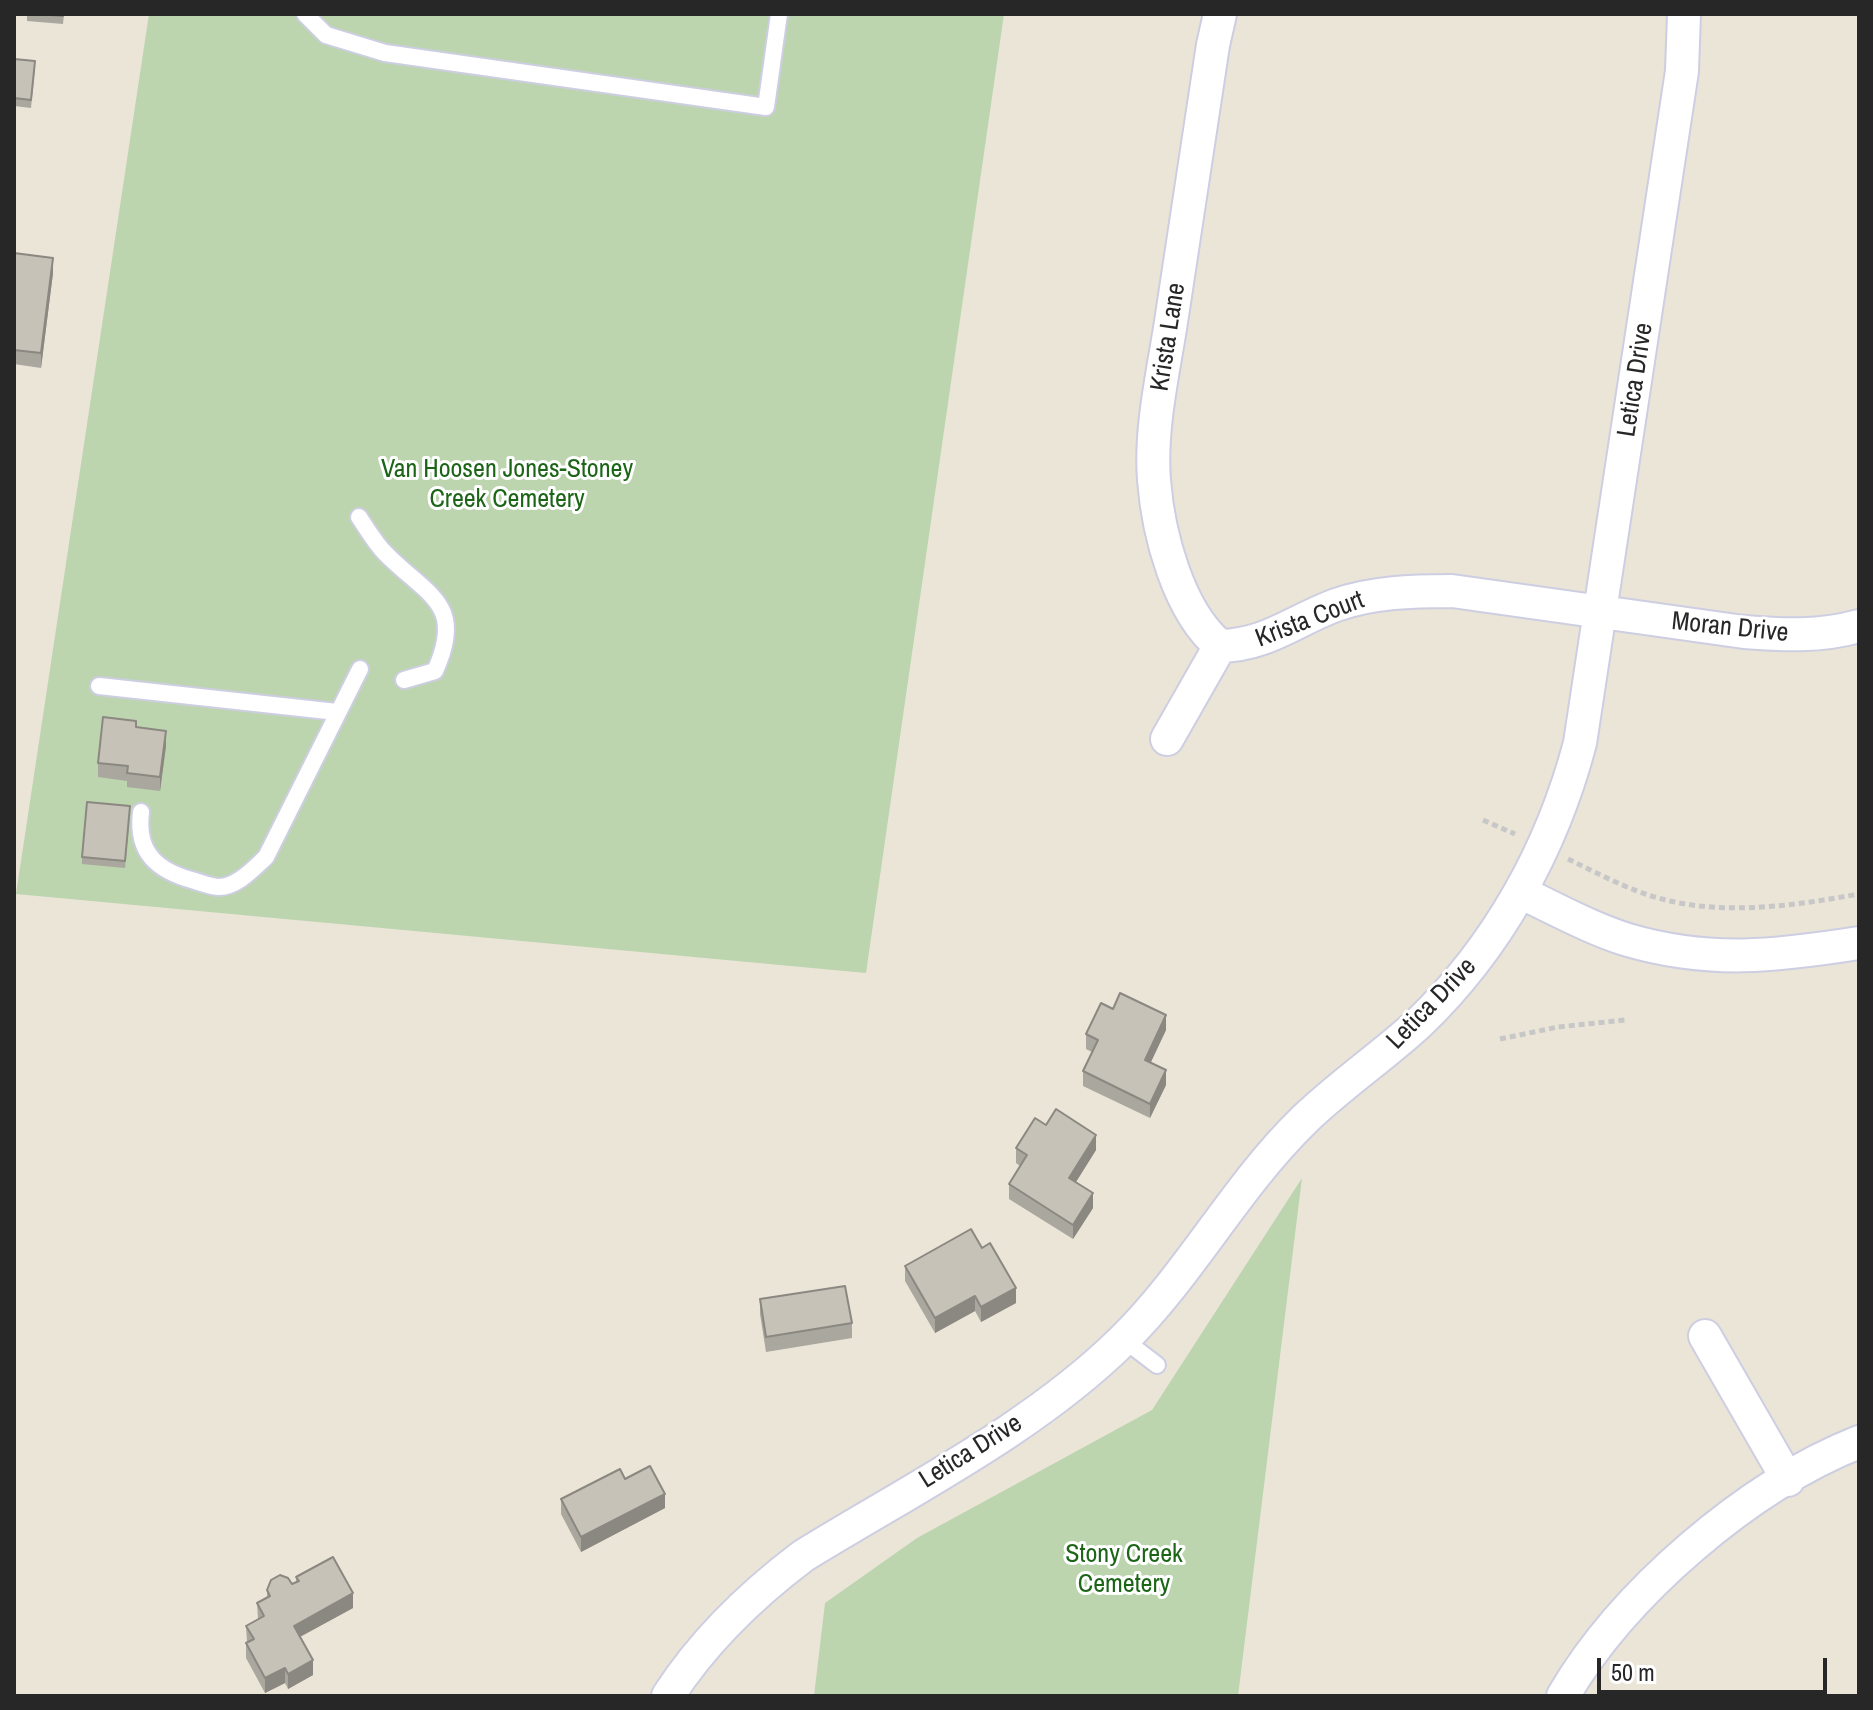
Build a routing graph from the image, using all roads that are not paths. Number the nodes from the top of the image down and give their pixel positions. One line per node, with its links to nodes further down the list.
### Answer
1 (305, 14): 2 (lane)
2 (779, 14)
3 (1220, 14): 8 (street, Krista Lane)
4 (1684, 14): 6 (street, Letica Drive)
5 (359, 517): 10 (lane)
6 (1600, 611): 7 (street, Moran Drive); 8 (street, Krista Court); 15 (street, Letica Drive)
7 (1859, 626)
8 (1220, 646): 13 (street, Krista Court)
9 (360, 669): 12 (lane)
10 (404, 680)
11 (99, 686): 12 (lane)
12 (337, 712): 14 (lane)
13 (1167, 739)
14 (141, 812)
15 (1522, 893): 16 (street); 18 (street, Letica Drive)
16 (1859, 943)
17 (1705, 1336): 21 (street)
18 (1123, 1339): 19 (lane); 22 (street, Letica Drive)
19 (1157, 1365)
20 (1859, 1442): 21 (street)
21 (1788, 1480): 23 (street)
22 (668, 1696)
23 (1563, 1696)

